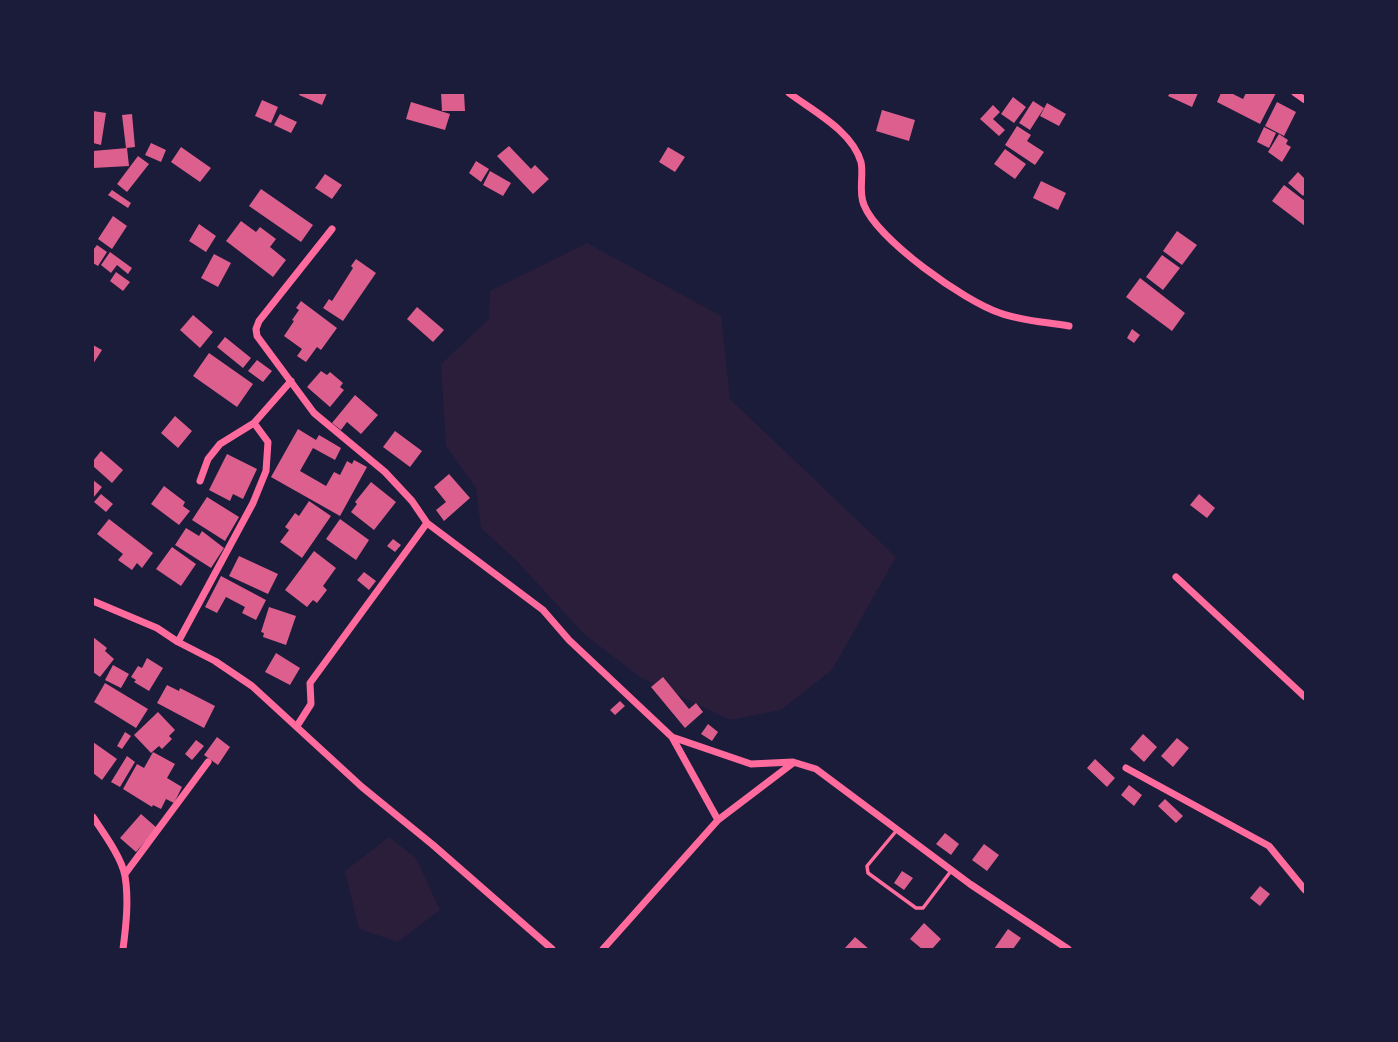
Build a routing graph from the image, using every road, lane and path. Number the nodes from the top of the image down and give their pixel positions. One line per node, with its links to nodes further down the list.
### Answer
1 (789, 93): 5 (street)
2 (1295, 93): 3 (street)
3 (1305, 100)
4 (332, 229): 6 (street)
5 (1069, 326)
6 (291, 381): 7 (street); 9 (street)
7 (254, 423): 8 (street); 12 (street)
8 (200, 481)
9 (427, 523): 14 (street); 15 (street)
10 (1176, 577): 13 (street)
11 (93, 601): 12 (street)
12 (178, 642): 14 (street)
13 (1305, 696)
14 (297, 726): 26 (street)
15 (672, 737): 17 (street); 20 (street)
16 (208, 762): 23 (street)
17 (793, 762): 20 (street); 21 (street)
18 (1126, 768): 24 (street)
19 (93, 817): 23 (street)
20 (718, 820): 27 (street)
21 (897, 830): 22 (street); 22 (lane)
22 (951, 870): 28 (street)
23 (125, 874): 25 (street)
24 (1305, 890)
25 (123, 949)
26 (552, 949)
27 (603, 949)
28 (1068, 949)

